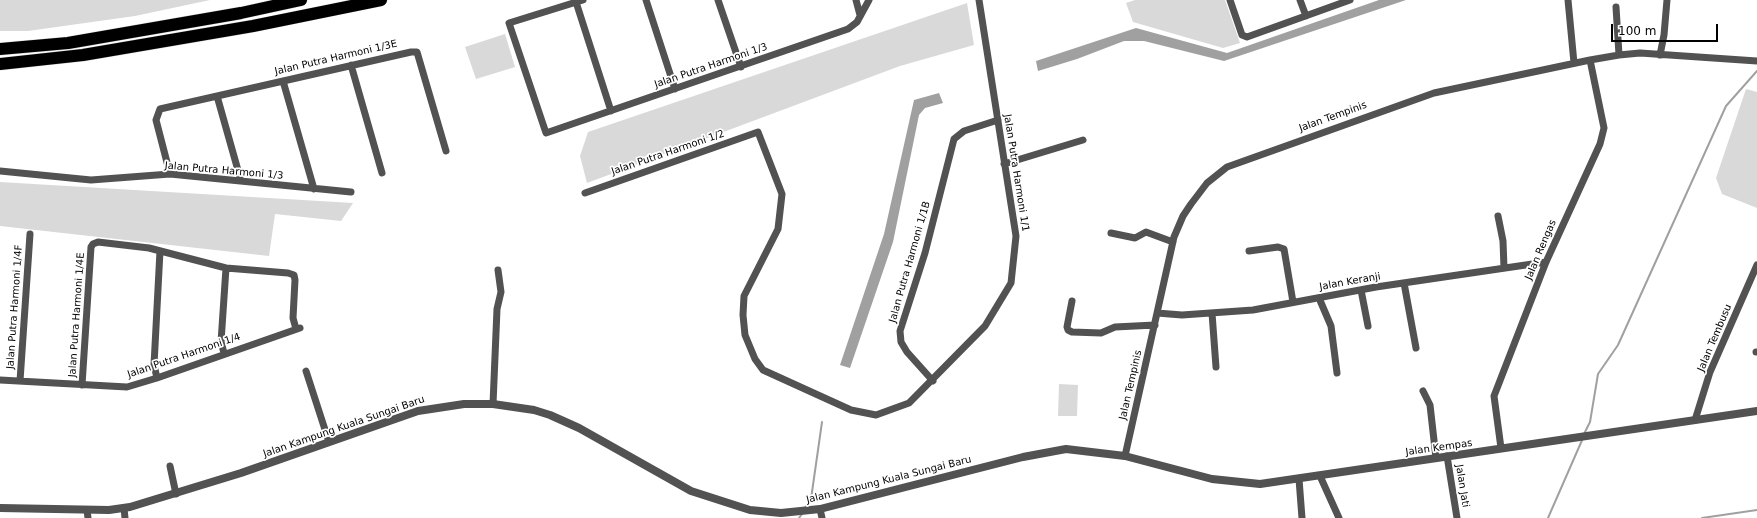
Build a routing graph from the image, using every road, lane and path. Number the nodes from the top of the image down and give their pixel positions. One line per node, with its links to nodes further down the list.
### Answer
1 (301, 0): 17 (highway)
2 (646, 0): 27 (street)
3 (718, 0): 25 (street)
4 (856, 0): 15 (street)
5 (869, 0): 15 (street, Jalan Putra Harmoni 1/3)
6 (979, 0): 30 (street, Jalan Putra Harmoni 1/1)
7 (1230, 0): 16 (street)
8 (1300, 0): 16 (street)
9 (1350, 0): 16 (street)
10 (1568, 0): 22 (street)
11 (1667, 0): 19 (street)
12 (377, 1): 23 (highway)
13 (579, 1): 29 (street); 29 (street, Jalan Putra Harmoni 1/3)
14 (1616, 7): 18 (street)
15 (860, 15): 25 (street, Jalan Putra Harmoni 1/3)
16 (1306, 16)
17 (0, 49)
18 (1618, 54): 19 (street, Jalan Tempinis); 20 (street, Jalan Tempinis)
19 (1660, 54): 21 (street, Jalan Tempinis)
20 (1590, 60): 22 (street, Jalan Tempinis); 48 (street, Jalan Rengas)
21 (1757, 61)
22 (1574, 63): 45 (street, Jalan Tempinis)
23 (0, 64)
24 (351, 65): 26 (street, Jalan Putra Harmoni 1/3E); 33 (street, Jalan Putra Harmoni 1/3E); 36 (street)
25 (741, 67): 27 (street, Jalan Putra Harmoni 1/3)
26 (283, 81): 28 (street, Jalan Putra Harmoni 1/3E); 39 (street)
27 (675, 89): 29 (street, Jalan Putra Harmoni 1/3)
28 (217, 96): 37 (street, Jalan Putra Harmoni 1/3E); 38 (street)
29 (611, 111)
30 (998, 120): 34 (street, Jalan Putra Harmoni 1/1); 70 (street, Jalan Putra Harmoni 1/1B)
31 (758, 132): 41 (street, Jalan Putra Harmoni 1/2); 70 (street, Jalan Putra Harmoni 1/1)
32 (1082, 140): 34 (street)
33 (446, 151)
34 (1004, 164): 70 (street, Jalan Putra Harmoni 1/1)
35 (0, 171): 37 (street, Jalan Putra Harmoni 1/3)
36 (382, 173)
37 (170, 174): 38 (street, Jalan Putra Harmoni 1/3)
38 (241, 182): 39 (street, Jalan Putra Harmoni 1/3)
39 (314, 189): 40 (street, Jalan Putra Harmoni 1/3)
40 (351, 192)
41 (585, 193)
42 (1498, 216): 51 (street)
43 (1111, 233): 45 (street)
44 (30, 234): 69 (street, Jalan Putra Harmoni 1/4F)
45 (1173, 242): 58 (street, Jalan Tempinis)
46 (160, 251): 50 (street); 67 (street); 71 (street, Jalan Putra Harmoni 1/4E)
47 (1249, 251): 57 (street)
48 (1546, 262): 51 (street, Jalan Keranji); 77 (street, Jalan Rengas)
49 (1757, 265): 75 (street, Jalan Tembusu)
50 (226, 268): 63 (street); 63 (street, Jalan Putra Harmoni 1/4)
51 (1504, 268): 53 (street, Jalan Keranji)
52 (498, 270): 73 (street)
53 (1404, 283): 54 (street, Jalan Keranji); 62 (street)
54 (1361, 290): 55 (street, Jalan Keranji); 61 (street)
55 (1319, 298): 57 (street, Jalan Keranji); 66 (street)
56 (1072, 301): 60 (street)
57 (1293, 302): 59 (street, Jalan Keranji)
58 (1158, 313): 59 (street, Jalan Keranji); 60 (street, Jalan Tempinis)
59 (1212, 313): 64 (street)
60 (1155, 325): 78 (street, Jalan Tempinis)
61 (1368, 326)
62 (1416, 348)
63 (224, 353): 67 (street, Jalan Putra Harmoni 1/4)
64 (1216, 367)
65 (306, 371): 76 (street)
66 (1337, 373)
67 (157, 378): 71 (street, Jalan Putra Harmoni 1/4)
68 (0, 380): 69 (street, Jalan Putra Harmoni 1/4)
69 (20, 381): 71 (street, Jalan Putra Harmoni 1/4)
70 (932, 381)
71 (82, 385)
72 (1423, 391): 80 (street)
73 (492, 404): 76 (street, Jalan Kampung Kuala Sungai Baru); 87 (street, Jalan Kampung Kuala Sungai Baru)
74 (1757, 411): 75 (street, Jalan Kempas)
75 (1695, 420): 77 (street, Jalan Kempas)
76 (329, 442): 84 (street, Jalan Kampung Kuala Sungai Baru)
77 (1501, 448): 79 (street, Jalan Kempas)
78 (1125, 456): 83 (street, Jalan Kempas); 87 (street, Jalan Kampung Kuala Sungai Baru)
79 (1447, 456): 80 (street, Jalan Kempas); 93 (street, Jalan Jati)
80 (1436, 458): 82 (street, Jalan Kempas)
81 (170, 466): 84 (street)
82 (1320, 476): 83 (street, Jalan Kempas); 92 (street)
83 (1299, 479): 91 (street)
84 (176, 494): 86 (street, Jalan Kampung Kuala Sungai Baru)
85 (0, 508): 88 (street, Jalan Kampung Kuala Sungai Baru)
86 (124, 508): 88 (street, Jalan Kampung Kuala Sungai Baru); 89 (street)
87 (820, 509): 90 (street)
88 (88, 514)
89 (125, 518)
90 (822, 518)
91 (1302, 518)
92 (1339, 518)
93 (1457, 518)

